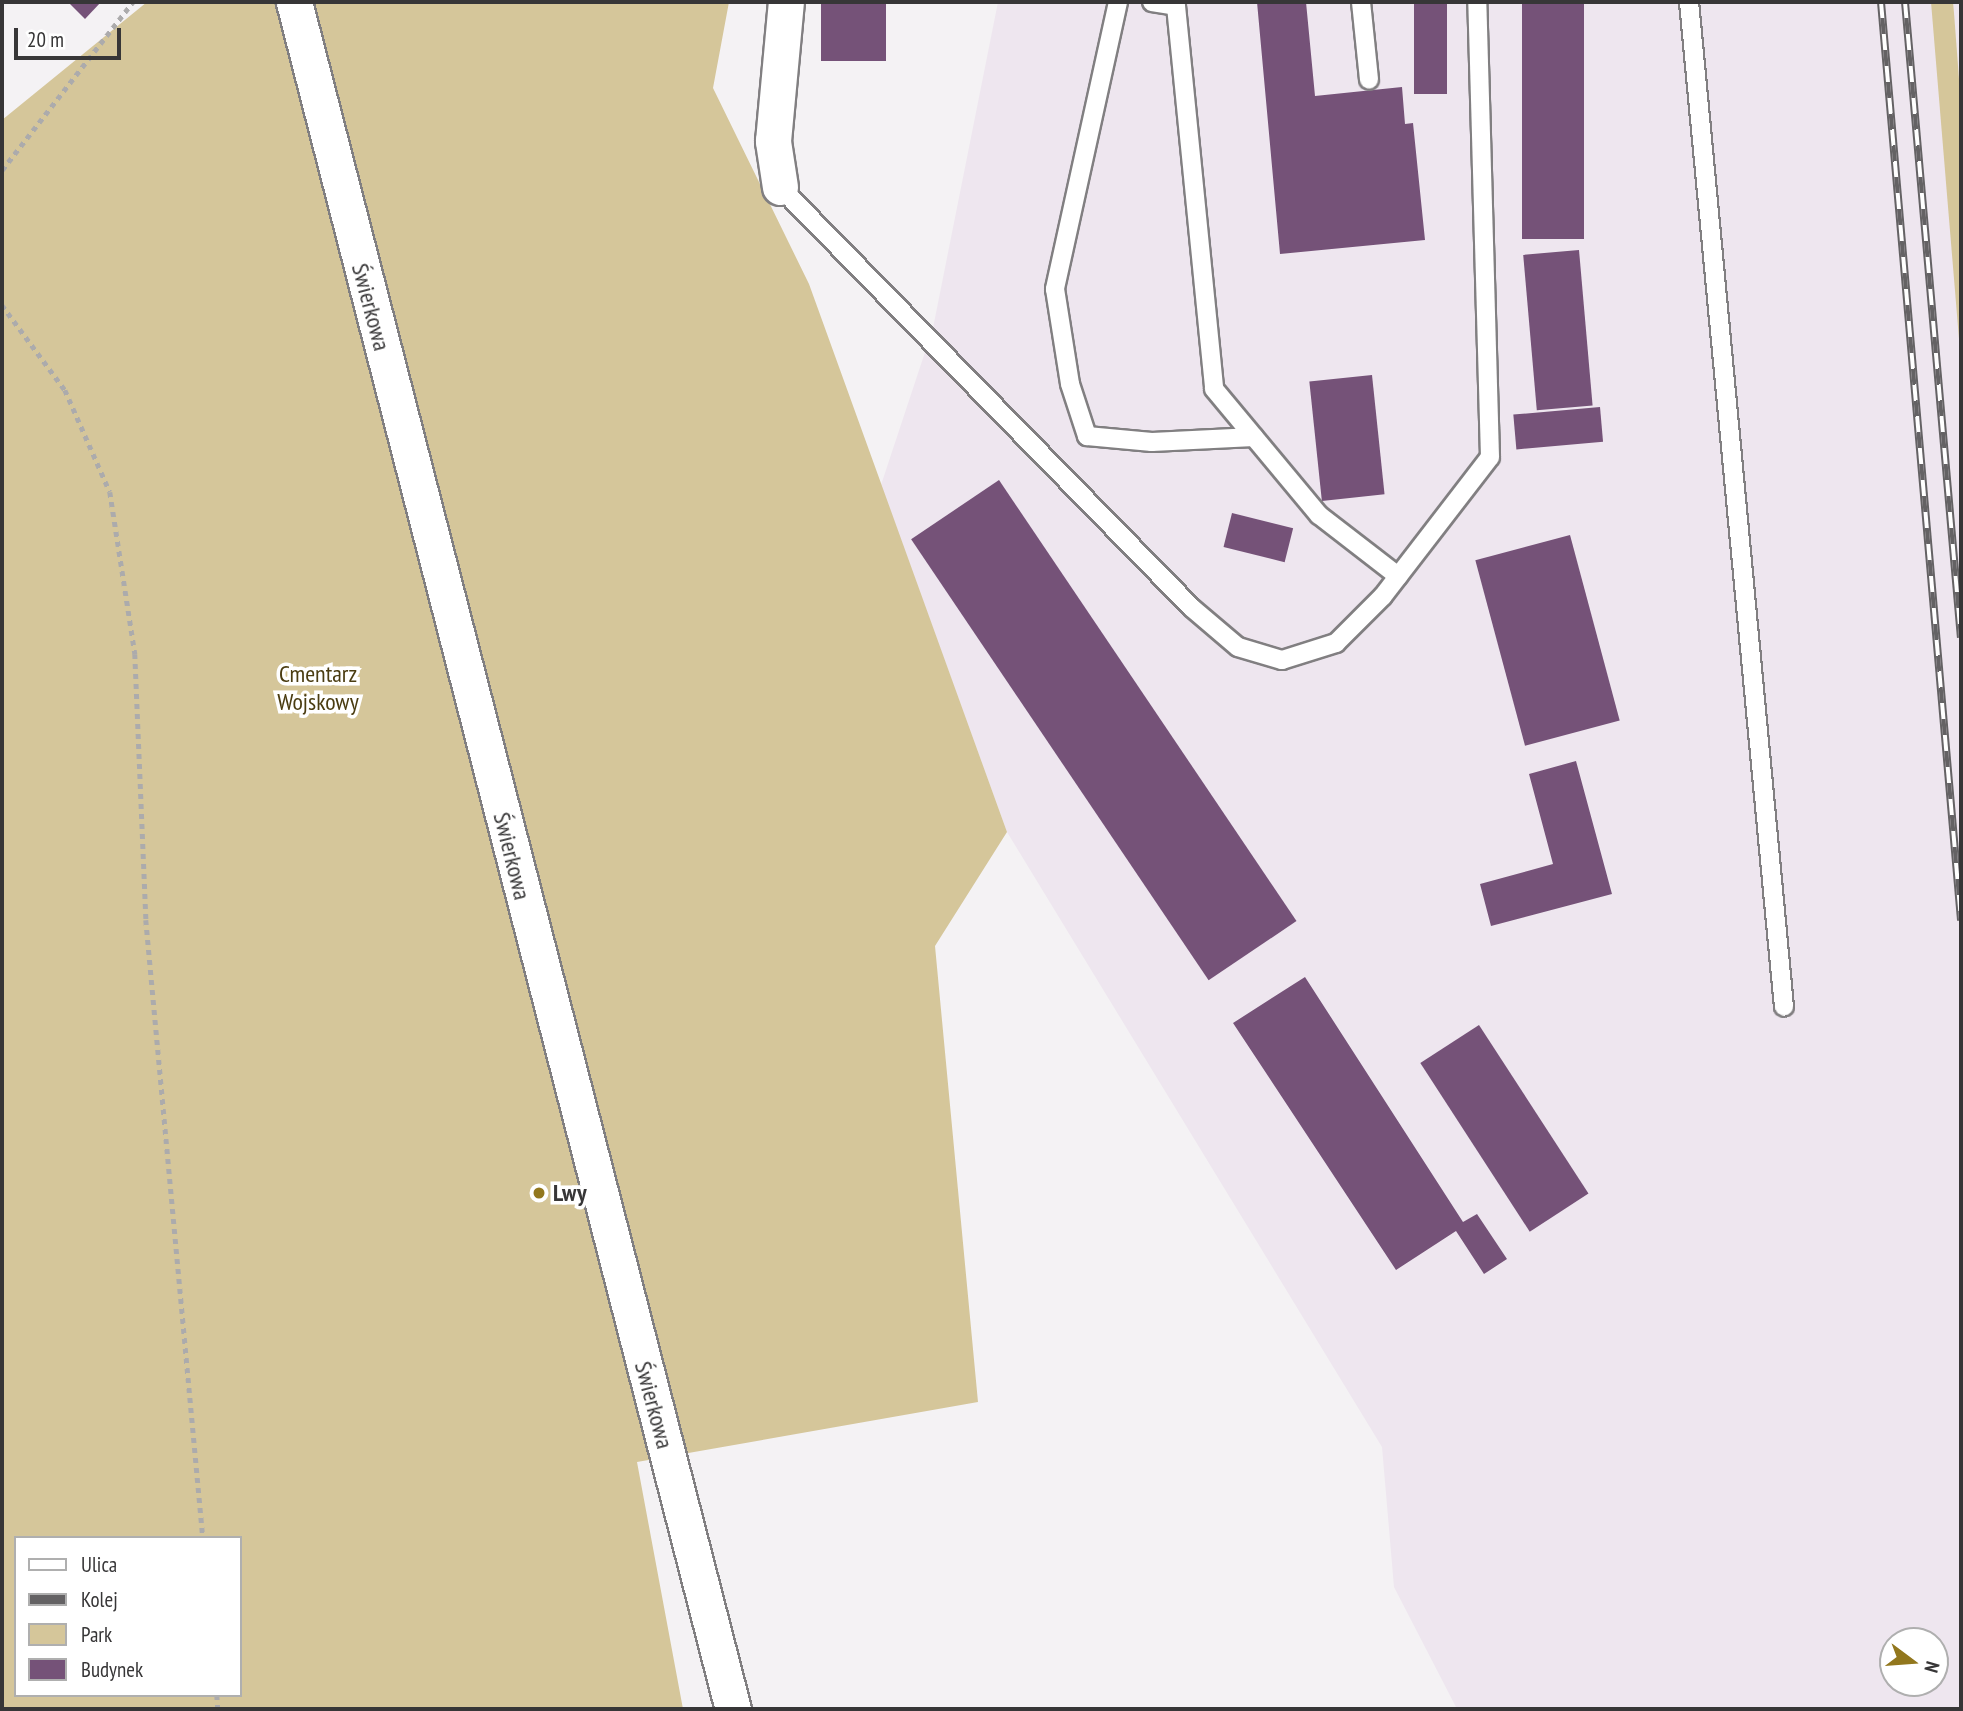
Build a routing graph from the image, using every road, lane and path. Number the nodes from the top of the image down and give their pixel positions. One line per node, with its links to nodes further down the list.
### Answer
1 (133, 2): 10 (path)
2 (294, 2): 17 (street, Świerkowa)
3 (786, 2): 11 (street)
4 (1118, 2): 13 (lane)
5 (1152, 2): 13 (lane)
6 (1361, 2): 9 (lane)
7 (1477, 2): 14 (lane)
8 (1689, 2): 15 (lane)
9 (1369, 80)
10 (2, 170)
11 (780, 187): 14 (lane)
12 (2, 305): 16 (path)
13 (1254, 437): 14 (lane)
14 (1398, 576)
15 (1784, 1007)
16 (203, 1536)
17 (733, 1709)

